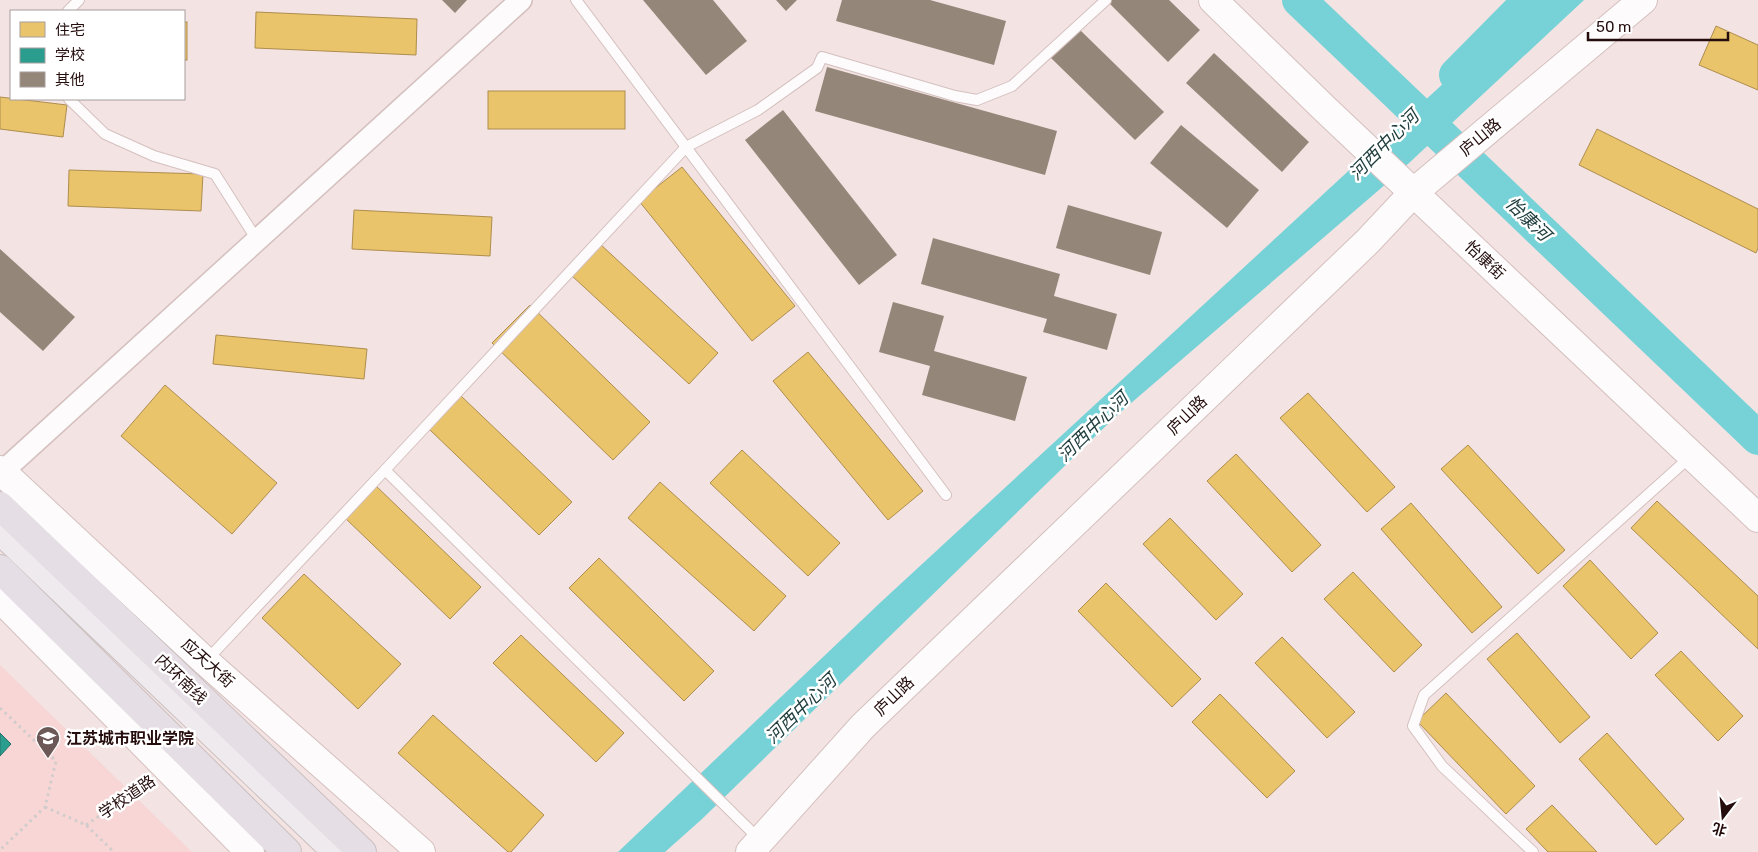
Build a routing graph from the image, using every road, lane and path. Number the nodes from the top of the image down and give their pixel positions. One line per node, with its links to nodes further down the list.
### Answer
1 (79, 0): 7 (lane)
2 (521, 0): 11 (street)
3 (576, 0): 9 (lane)
4 (1106, 0): 9 (lane)
5 (1213, 0): 10 (street, 怡康街)
6 (1643, 0): 10 (street, 庐山路)
7 (69, 10)
8 (71, 100): 11 (lane)
9 (686, 147): 13 (lane); 15 (lane)
10 (1418, 189): 12 (street, 怡康街); 27 (street, 庐山路)
11 (257, 240): 14 (street)
12 (1692, 455): 17 (street, 怡康街); 36 (lane)
13 (385, 470): 22 (lane); 27 (lane)
14 (1, 471): 22 (street, 应天大街)
15 (946, 495)
16 (0, 506): 34 (highway, 内环南线)
17 (1758, 518)
18 (0, 530): 33 (main road)
19 (0, 550): 32 (main road)
20 (0, 569): 31 (highway)
21 (0, 598): 24 (street)
22 (205, 661): 35 (street, 应天大街)
23 (0, 708): 25 (path)
24 (168, 770): 26 (path, 学校道路); 30 (street)
25 (45, 807): 26 (path, 学校道路); 28 (path)
26 (86, 825): 29 (path, 学校道路)
27 (754, 842)
28 (0, 850)
29 (114, 852)
30 (250, 852)
31 (287, 852)
32 (317, 852)
33 (337, 852)
34 (362, 852)
35 (421, 852)
36 (1533, 852)

